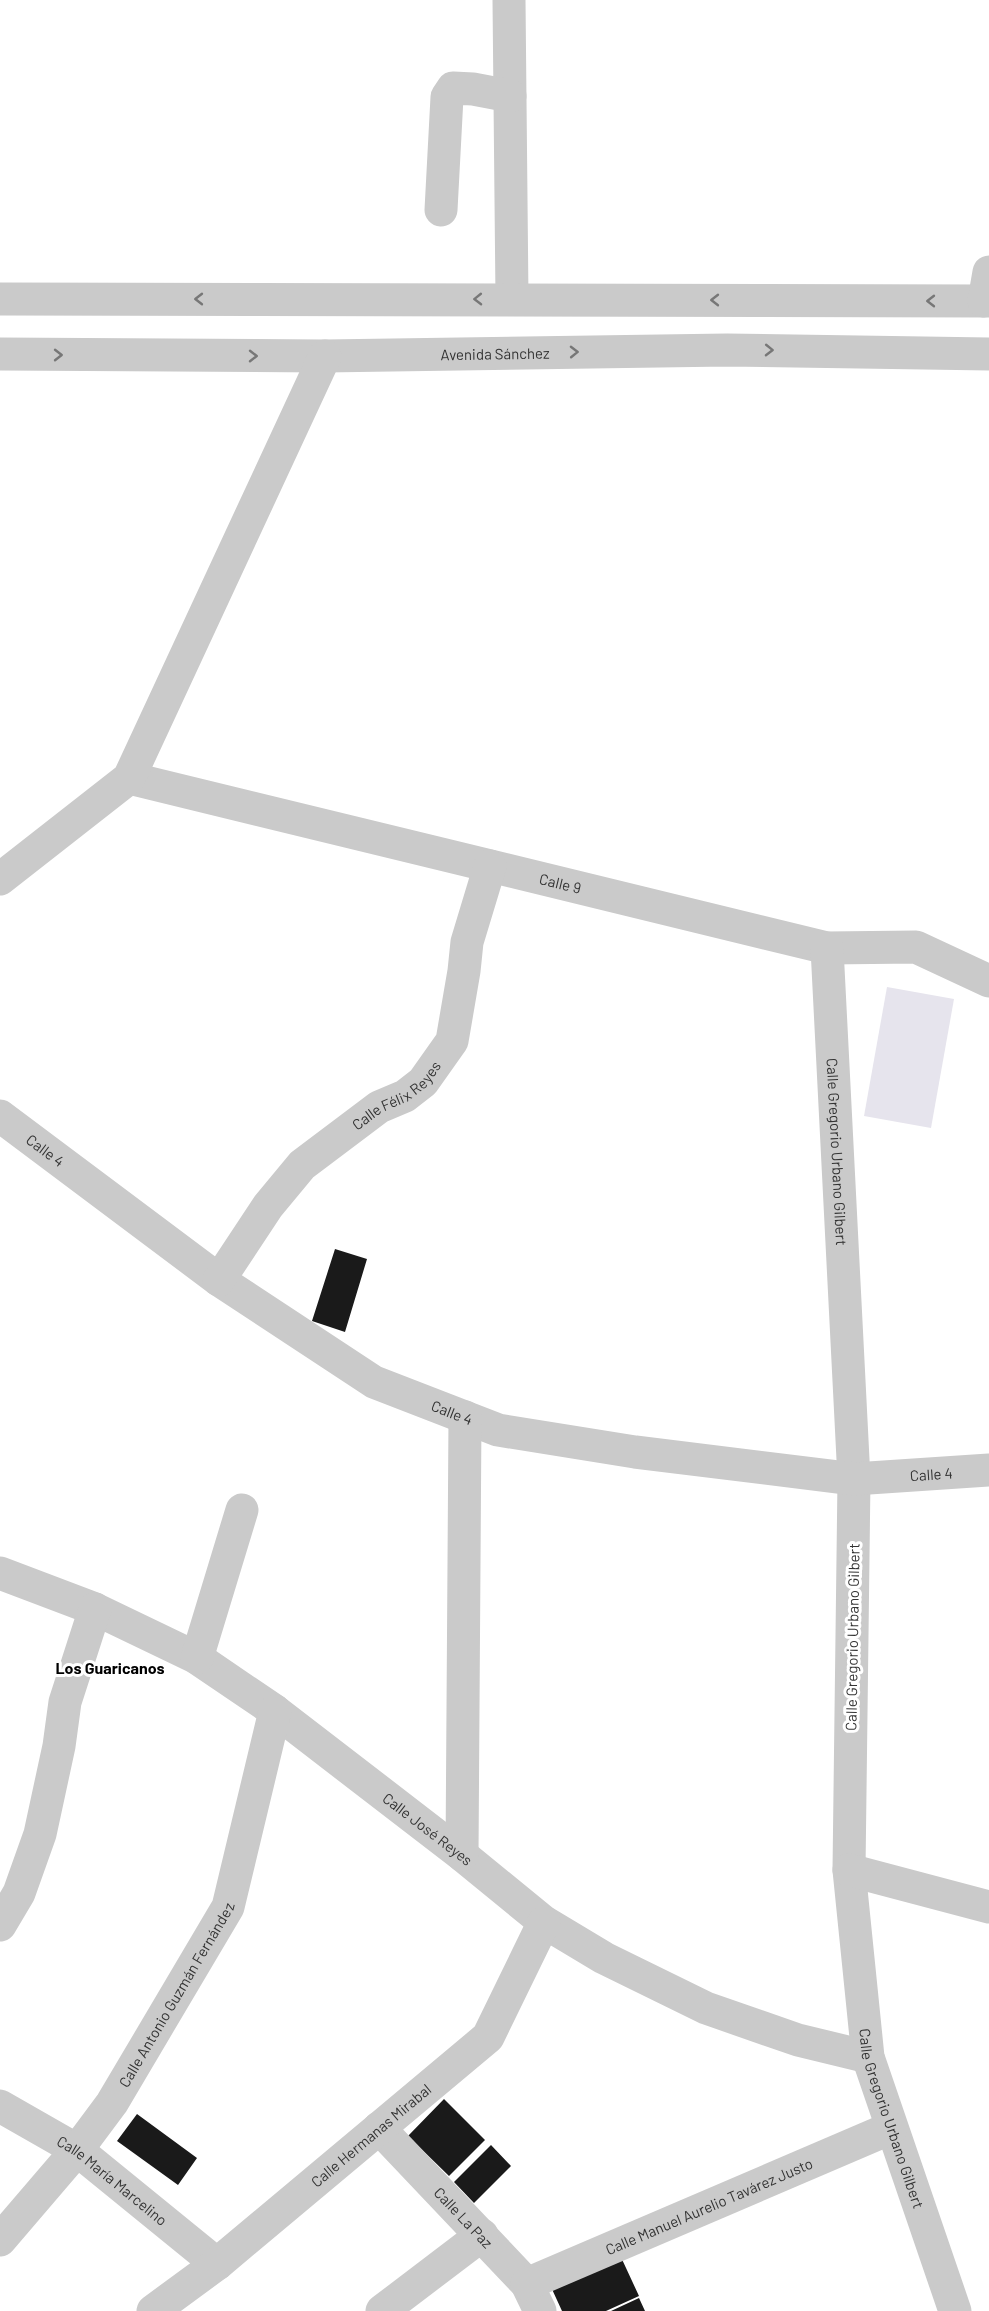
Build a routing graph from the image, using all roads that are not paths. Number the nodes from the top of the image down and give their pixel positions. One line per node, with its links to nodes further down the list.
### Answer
1 (509, 0): 2 (street)
2 (510, 96): 3 (street); 6 (street)
3 (441, 210)
4 (987, 291): 6 (street, one-way to 6)
5 (0, 299): 6 (street, one-way to 5)
6 (513, 299)
7 (0, 354): 9 (street, Avenida Sánchez, one-way to 9)
8 (989, 354): 9 (street, Avenida Sánchez, one-way to 8)
9 (324, 356): 10 (street)
10 (129, 778): 11 (street, Calle 9); 12 (street)
11 (490, 866): 13 (street, Calle 9); 16 (street, Calle Félix Reyes)
12 (0, 879)
13 (827, 948): 14 (street, Calle 9); 19 (street, Calle Gregorio Urbano Gilbert)
14 (989, 981)
15 (0, 1116): 16 (street, Calle 4)
16 (219, 1280): 17 (street, Calle 4)
17 (465, 1417): 19 (street, Calle 4); 25 (street)
18 (989, 1470): 19 (street, Calle 4)
19 (854, 1479): 26 (street, Calle Gregorio Urbano Gilbert)
20 (242, 1510): 23 (street)
21 (0, 1573): 22 (street, Calle José Reyes)
22 (95, 1609): 23 (street, Calle José Reyes); 29 (street)
23 (197, 1658): 24 (street, Calle José Reyes)
24 (275, 1711): 25 (street, Calle José Reyes); 34 (street, Calle Antonio Guzmán Fernández)
25 (462, 1855): 28 (street, Calle José Reyes)
26 (849, 1870): 27 (street); 30 (street, Calle Gregorio Urbano Gilbert)
27 (989, 1907)
28 (544, 1922): 30 (street, Calle José Reyes); 33 (street, Calle Hermanas Mirabal)
29 (0, 1925)
30 (868, 2057): 32 (street, Calle Gregorio Urbano Gilbert)
31 (0, 2106): 34 (street, Calle María Marcelino)
32 (891, 2127): 38 (street, Calle Manuel Aurelio Tavárez Justo); 41 (street, Calle Gregorio Urbano Gilbert)
33 (380, 2128): 35 (street, Calle La Paz); 37 (street, Calle Hermanas Mirabal)
34 (77, 2150): 36 (street, Calle Antonio Guzmán Fernández); 37 (street, Calle María Marcelino)
35 (482, 2235): 38 (street, Calle La Paz); 40 (street)
36 (0, 2240)
37 (217, 2264): 39 (street, Calle Hermanas Mirabal)
38 (534, 2297)
39 (153, 2311)
40 (382, 2311)
41 (955, 2311)

